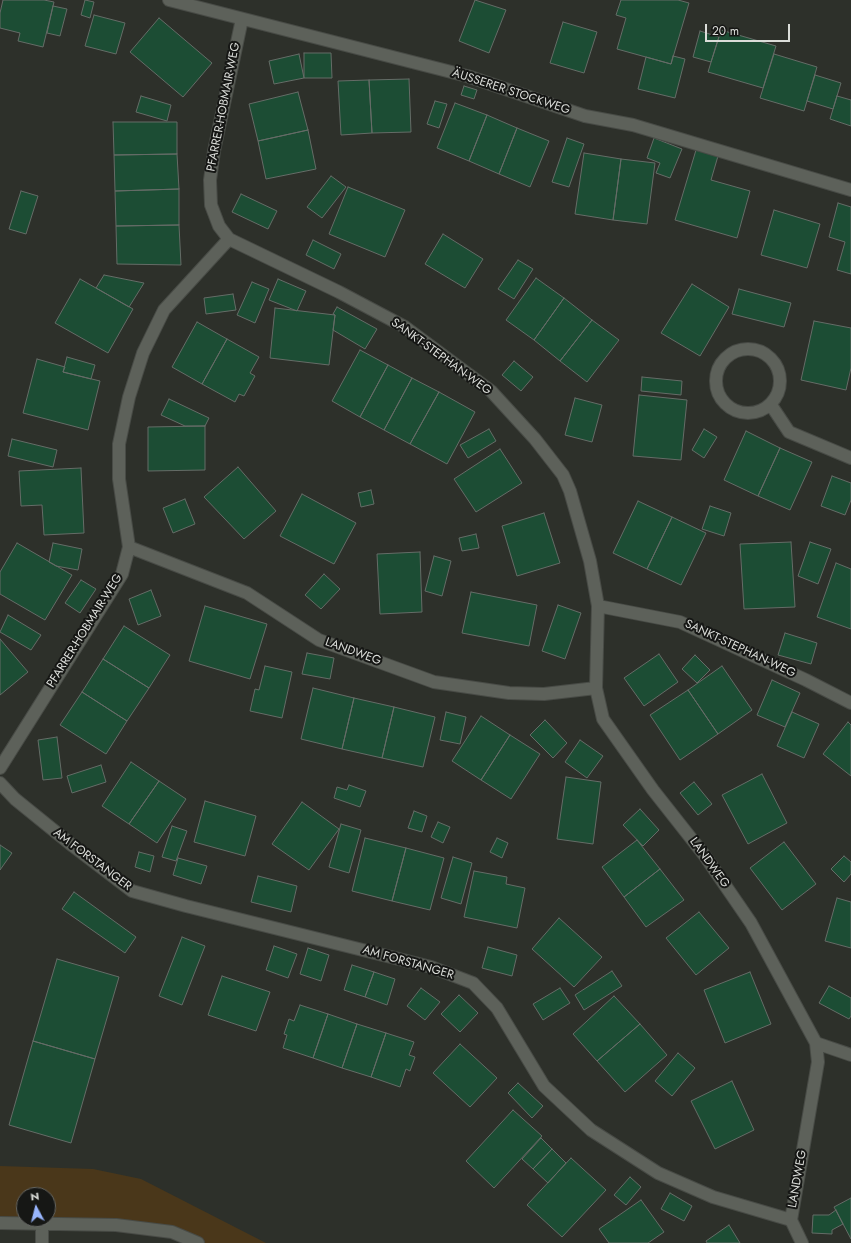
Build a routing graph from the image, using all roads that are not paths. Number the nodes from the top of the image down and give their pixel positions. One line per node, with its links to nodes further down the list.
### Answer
1 (169, 0): 2 (street, ÄUSSERER STOCKWEG)
2 (242, 19): 3 (street, ÄUSSERER STOCKWEG); 4 (street, PFARRER-HOBMAIR-WEG)
3 (851, 190)
4 (229, 239): 7 (street, PFARRER-HOBMAIR-WEG); 8 (street, SANKT-STEPHAN-WEG)
5 (771, 405): 5 (street); 6 (street)
6 (851, 458)
7 (129, 547): 9 (street, LANDWEG); 11 (street, PFARRER-HOBMAIR-WEG)
8 (598, 606): 9 (street, LANDWEG); 10 (street, SANKT-STEPHAN-WEG)
9 (596, 688): 13 (street, LANDWEG)
10 (851, 703)
11 (0, 768)
12 (0, 783): 15 (street, AM FORSTANGER)
13 (816, 1043): 14 (street); 15 (street, LANDWEG)
14 (851, 1054)
15 (791, 1220): 22 (street)
16 (0, 1223): 17 (street)
17 (16, 1223)
18 (56, 1224): 21 (street)
19 (42, 1227): 20 (street)
20 (42, 1243)
21 (198, 1243)
22 (802, 1243)

